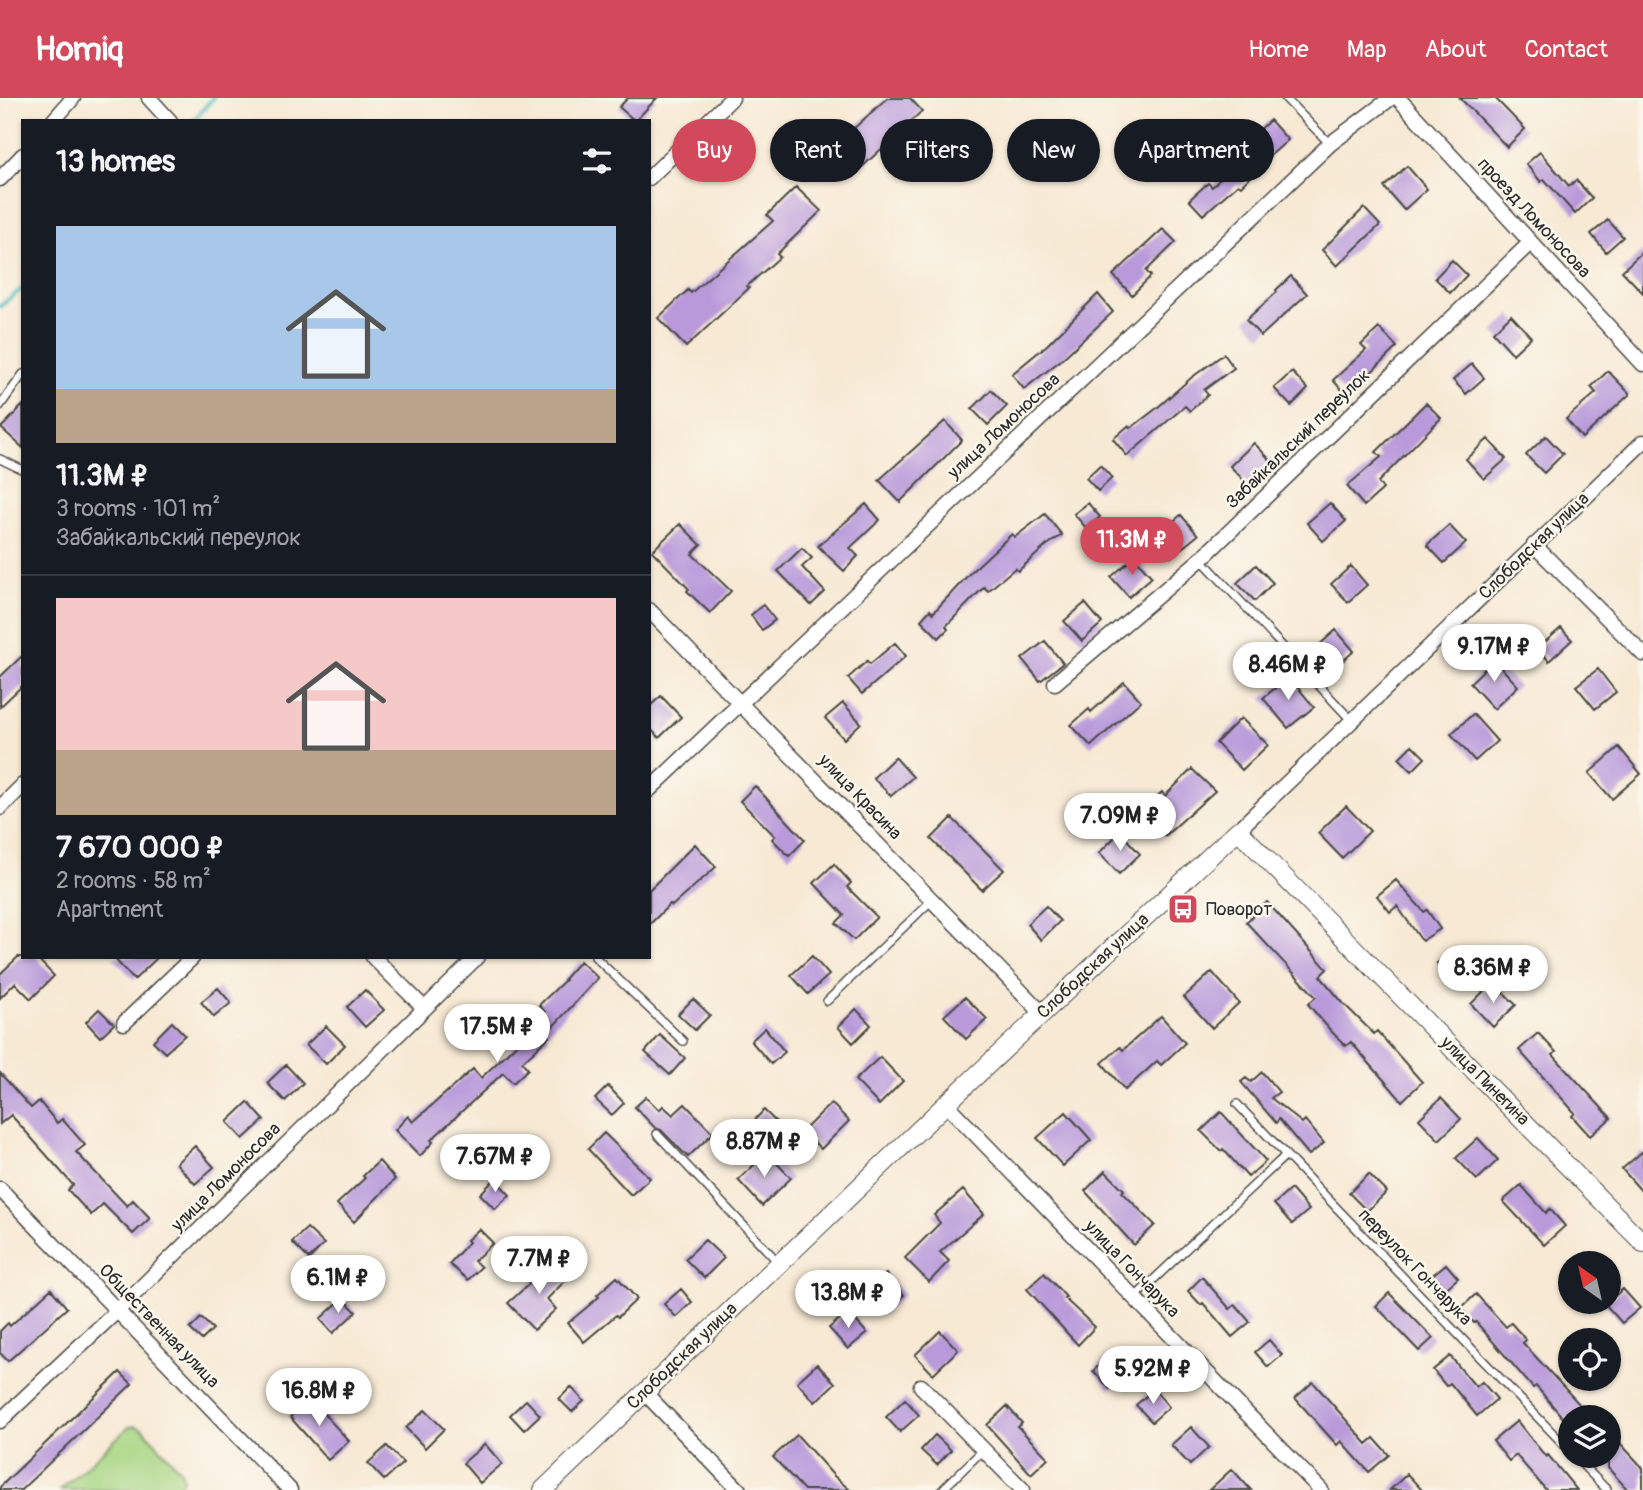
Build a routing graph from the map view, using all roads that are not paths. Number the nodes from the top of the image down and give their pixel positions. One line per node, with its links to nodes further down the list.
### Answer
1 (73, 98): 7 (street)
2 (149, 98): 8 (street)
3 (732, 98): 11 (street)
4 (1285, 98): 9 (lane)
5 (1391, 98): 9 (street, улица Ломоносова)
6 (1398, 98): 13 (street, проезд Ломоносова)
7 (55, 119)
8 (168, 119)
9 (1330, 144): 25 (street, улица Ломоносова)
10 (21, 157): 12 (street)
11 (651, 176)
12 (0, 179)
13 (1530, 243): 14 (street, проезд Ломоносова); 21 (street, Забайкальский переулок)
14 (1643, 364)
15 (21, 377): 16 (lane)
16 (0, 407)
17 (1643, 442): 20 (street, Слободская улица)
18 (0, 459): 19 (lane)
19 (21, 469)
20 (1534, 545): 23 (street); 26 (street, Слободская улица)
21 (1201, 559): 24 (street, Забайкальский переулок); 26 (lane)
22 (651, 612): 25 (street, улица Красина)
23 (1643, 654)
24 (1055, 683)
25 (741, 702): 28 (street, улица Ломоносова); 31 (street, улица Красина)
26 (1352, 722): 30 (street, Слободская улица)
27 (21, 787): 29 (street)
28 (651, 788)
29 (0, 807)
30 (1238, 830): 38 (street, Слободская улица); 46 (street, улица Пинегина)
31 (932, 900): 36 (lane); 38 (street, улица Красина)
32 (191, 959): 39 (street)
33 (375, 959): 37 (street)
34 (475, 959): 37 (street, улица Ломоносова)
35 (597, 959): 40 (lane)
36 (827, 1000)
37 (424, 1009): 49 (street, улица Ломоносова)
38 (1042, 1013): 41 (street, Слободская улица)
39 (124, 1023)
40 (683, 1041)
41 (946, 1104): 47 (street, Слободская улица); 48 (street, улица Гончарука)
42 (1237, 1104): 44 (lane, переулок Гончарука)
43 (657, 1134): 47 (lane)
44 (1286, 1155): 48 (lane); 53 (lane, переулок Гончарука)
45 (0, 1189): 49 (street, Общественная улица)
46 (1643, 1243)
47 (779, 1264): 51 (street, Слободская улица)
48 (1134, 1298): 61 (street, улица Гончарука)
49 (117, 1311): 52 (street, улица Ломоносова); 56 (street, Общественная улица)
50 (920, 1386): 54 (street)
51 (644, 1392): 57 (street, Слободская улица); 58 (street)
52 (0, 1420)
53 (1558, 1438)
54 (983, 1450): 59 (lane); 60 (street)
55 (1586, 1468): 62 (lane)
56 (290, 1490)
57 (543, 1490)
58 (739, 1490)
59 (942, 1490)
60 (1023, 1490)
61 (1321, 1490)
62 (1607, 1490)

